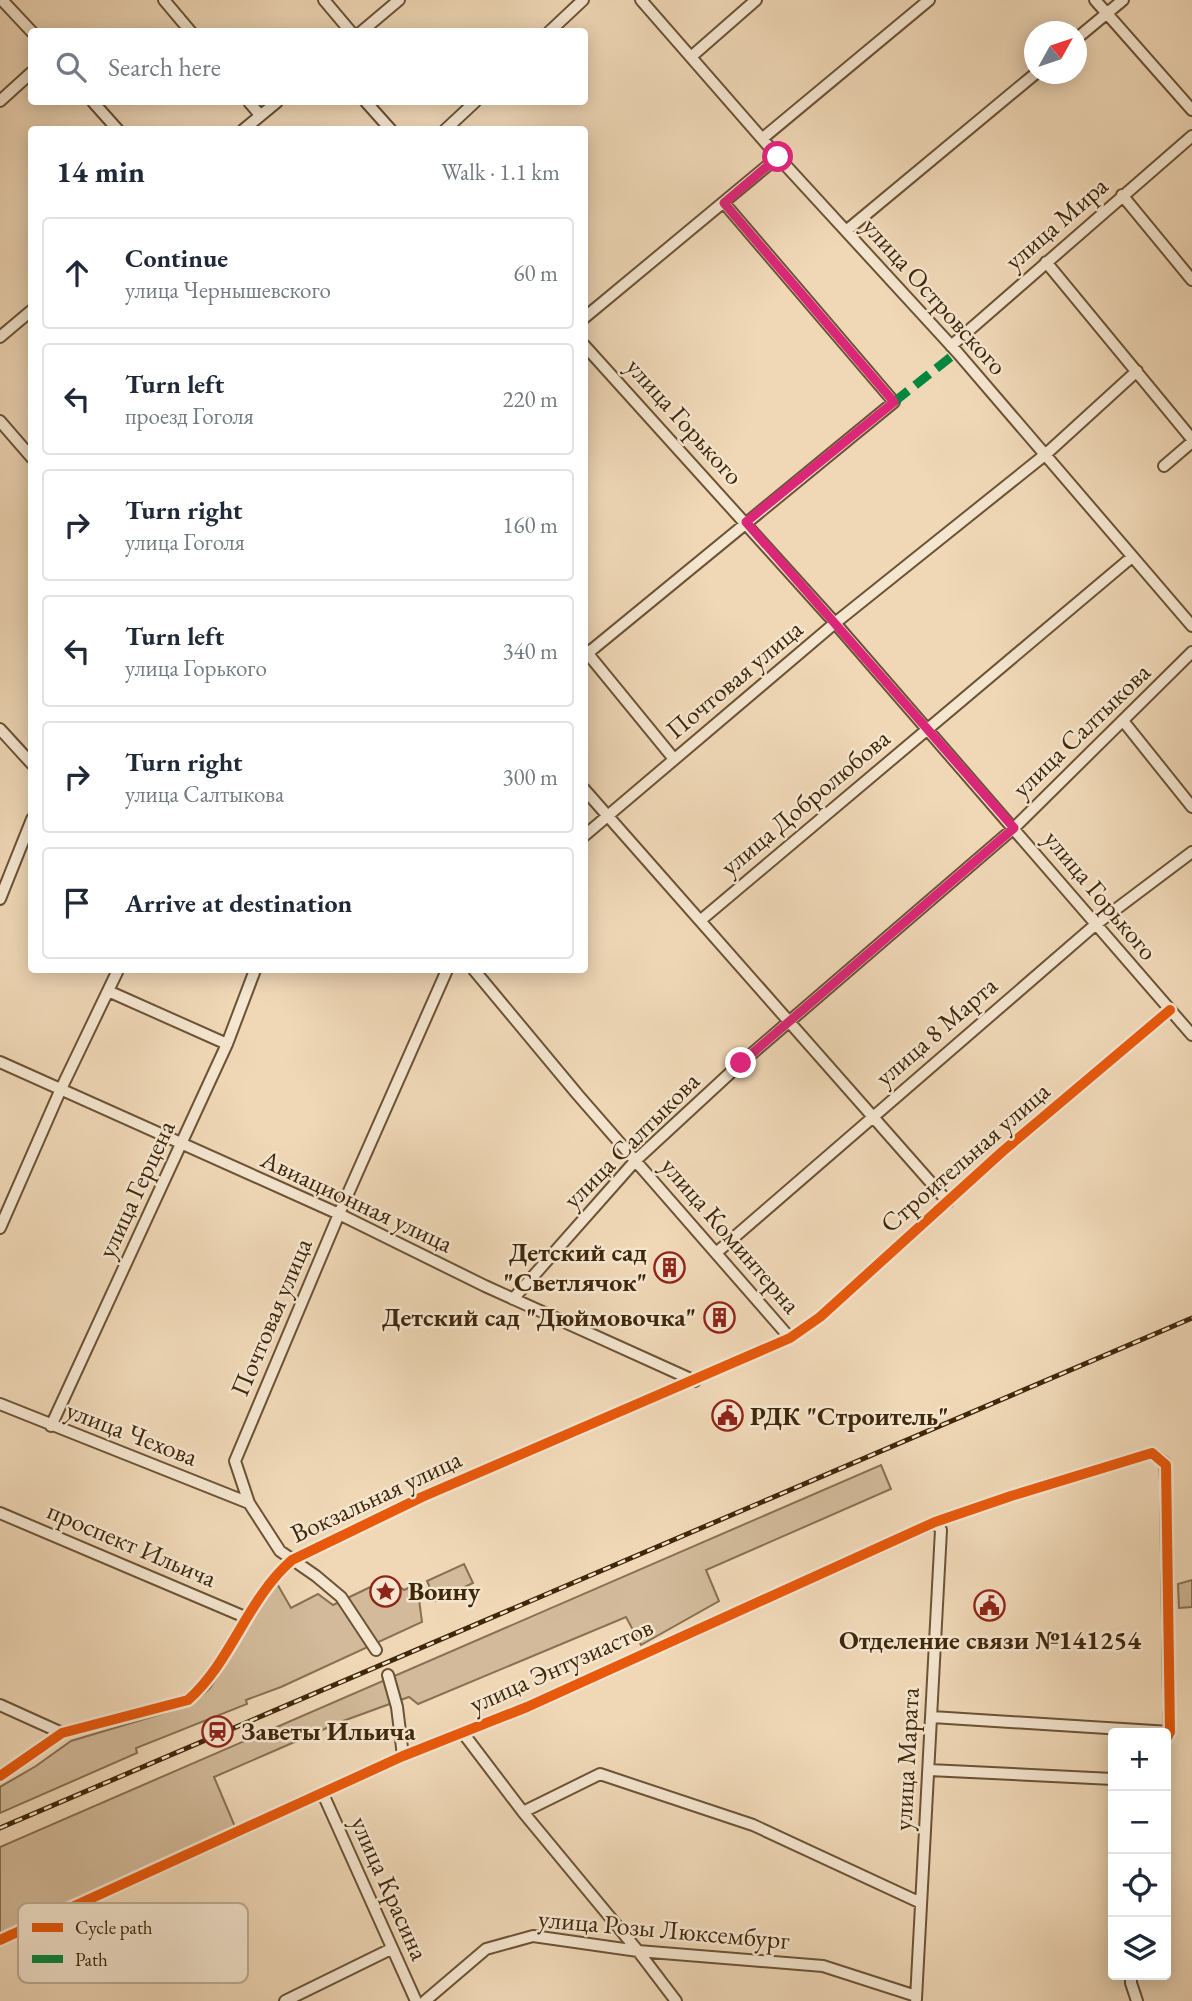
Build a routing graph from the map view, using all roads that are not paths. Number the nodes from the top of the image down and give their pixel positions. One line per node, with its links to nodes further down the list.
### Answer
1 (2, 0): 12 (street)
2 (164, 0): 13 (street)
3 (324, 0): 14 (street)
4 (399, 0): 15 (street)
5 (583, 0): 16 (street)
6 (641, 0): 18 (street, улица Островского)
7 (756, 0): 18 (street)
8 (929, 0): 34 (street)
9 (1095, 0): 11 (street)
10 (1123, 0): 11 (street)
11 (1107, 14): 17 (street); 27 (street)
12 (28, 28)
13 (188, 28)
14 (348, 28)
15 (366, 28)
16 (553, 28)
17 (1087, 30)
18 (692, 56): 34 (street, улица Островского)
19 (28, 76): 21 (street)
20 (1024, 83): 38 (street)
21 (0, 101)
22 (96, 105): 29 (street)
23 (252, 105): 28 (street)
24 (273, 105): 28 (street)
25 (369, 105): 31 (street)
26 (472, 105): 32 (street)
27 (1192, 110)
28 (260, 115): 30 (street)
29 (114, 126)
30 (248, 126)
31 (387, 126)
32 (449, 126)
33 (1192, 136): 36 (street, улица Мира)
34 (763, 138): 35 (street, улица Островского)
35 (778, 157): 37 (street); 38 (street, улица Островского)
36 (1122, 195): 39 (street, улица Мира); 40 (street)
37 (724, 203): 42 (street); 52 (street)
38 (846, 231): 44 (street, улица Островского)
39 (1046, 262): 44 (street, улица Мира); 46 (street)
40 (1192, 280)
41 (28, 313): 43 (street)
42 (588, 315)
43 (0, 337)
44 (951, 346): 50 (street, улица Островского)
45 (588, 349): 52 (street, улица Горького)
46 (1137, 371): 48 (street); 50 (street, Почтовая улица)
47 (0, 421): 49 (street)
48 (1192, 440): 51 (street)
49 (28, 453)
50 (1046, 454): 53 (street, улица Островского); 54 (street, Почтовая улица)
51 (1164, 466)
52 (746, 522): 54 (street, улица Горького); 56 (street)
53 (1132, 557): 55 (street, улица Островского); 61 (street, улица Добролюбова)
54 (835, 623): 61 (street, улица Горького); 62 (street, Почтовая улица)
55 (1192, 626)
56 (588, 649)
57 (1192, 652): 59 (street, улица Салтыкова)
58 (588, 653): 62 (street)
59 (1124, 722): 65 (street); 67 (street, улица Салтыкова)
60 (0, 729): 63 (street)
61 (926, 729): 67 (street, улица Горького); 72 (street, улица Добролюбова)
62 (674, 759): 66 (street, Почтовая улица)
63 (28, 760)
64 (588, 794): 66 (street)
65 (1192, 807)
66 (608, 816): 69 (street, Почтовая улица); 72 (street)
67 (1014, 828): 73 (street, улица Горького); 80 (street, улица Салтыкова)
68 (28, 829): 71 (street)
69 (588, 833)
70 (1192, 852): 73 (street, улица 8 Марта)
71 (0, 899)
72 (701, 920): 80 (street)
73 (1094, 925): 79 (street, улица Горького); 85 (street, улица 8 Марта)
74 (117, 973): 78 (street)
75 (254, 973): 82 (street, улица Герцена)
76 (446, 973): 89 (street, Почтовая улица)
77 (476, 973): 87 (street, улица Коминтерна)
78 (108, 991): 82 (street); 84 (street)
79 (1170, 1010): 81 (street, улица Горького); 88 (street, Строительная улица)
80 (789, 1021): 85 (street); 87 (street, улица Салтыкова)
81 (1192, 1035)
82 (227, 1044): 86 (street, улица Герцена)
83 (0, 1062): 84 (street, Авиационная улица)
84 (60, 1091): 86 (street, Авиационная улица); 90 (street)
85 (873, 1115): 88 (street); 91 (street, улица 8 Марта)
86 (182, 1145): 89 (street, Авиационная улица); 96 (street, улица Герцена)
87 (636, 1160): 91 (street, улица Коминтерна); 92 (street, улица Салтыкова)
88 (947, 1202): 93 (street, Строительная улица)
89 (339, 1214): 92 (street, Авиационная улица); 99 (street, Почтовая улица)
90 (0, 1228)
91 (716, 1253): 93 (street, улица Коминтерна)
92 (513, 1298): 94 (street, Авиационная улица)
93 (790, 1338): 94 (street, Вокзальная улица)
94 (695, 1381): 103 (street, Вокзальная улица)
95 (0, 1404): 96 (street, улица Чехова)
96 (51, 1426): 99 (street, улица Чехова)
97 (1166, 1480): 101 (street, улица Энтузиастов)
98 (1166, 1497): 102 (street)
99 (249, 1503): 103 (street, Почтовая улица)
100 (0, 1513): 105 (street, проспект Ильича)
101 (935, 1522): 113 (street, улица Марата); 117 (street, улица Энтузиастов)
102 (1167, 1556)
103 (292, 1560): 105 (street, Вокзальная улица); 108 (street, Почтовая улица)
104 (1167, 1573): 106 (street)
105 (245, 1617): 116 (street, Вокзальная улица)
106 (1168, 1622)
107 (1168, 1639): 110 (street)
108 (376, 1650)
109 (388, 1675): 118 (street)
110 (1169, 1695)
111 (0, 1705): 116 (street)
112 (1169, 1713): 114 (street)
113 (932, 1717): 115 (street); 119 (street, улица Марата)
114 (1168, 1728)
115 (1108, 1731)
116 (61, 1733): 120 (street, Вокзальная улица)
117 (463, 1733): 118 (street, улица Энтузиастов); 123 (street)
118 (403, 1756): 122 (street, улица Энтузиастов)
119 (929, 1770): 121 (street); 125 (street, улица Марата)
120 (0, 1776)
121 (1108, 1779)
122 (323, 1794): 124 (street, улица Энтузиастов); 128 (street, улица Красина)
123 (523, 1812): 125 (street); 129 (street)
124 (82, 1903)
125 (922, 1903): 131 (street, улица Марата)
126 (18, 1932): 127 (street, улица Энтузиастов)
127 (0, 1940)
128 (391, 1949): 132 (street); 133 (street, улица Красина)
129 (638, 1951): 131 (street, улица Розы Люксембург); 134 (street, улица Розы Люксембург); 135 (street)
130 (1131, 1980): 136 (street)
131 (916, 1998)
132 (285, 2001)
133 (416, 2001)
134 (425, 2001)
135 (676, 2001)
136 (1137, 2001)

